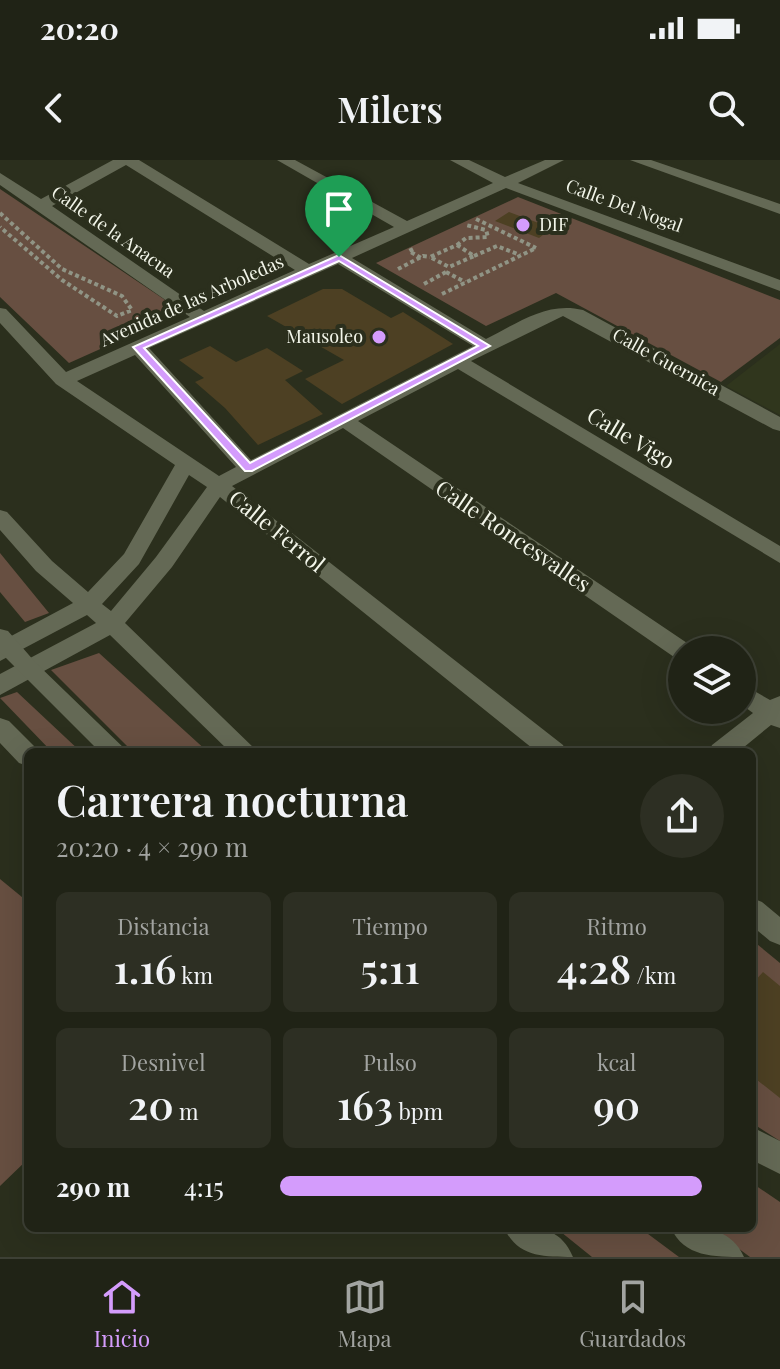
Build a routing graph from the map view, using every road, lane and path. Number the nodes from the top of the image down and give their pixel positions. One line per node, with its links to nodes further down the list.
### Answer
1 (126, 160): 8 (street); 23 (street)
2 (284, 160): 13 (street)
3 (457, 160): 7 (street, Calle Del Nogal)
4 (557, 160): 7 (street, Avenida de las Arboledas)
5 (637, 160): 9 (street)
6 (0, 178): 8 (street, Calle de la Anacua)
7 (505, 183): 13 (street, Avenida de las Arboledas); 27 (street, Calle Del Nogal)
8 (41, 206): 31 (street, Calle de la Anacua)
9 (780, 209)
10 (0, 213): 12 (path)
11 (464, 225): 14 (path); 14 (path); 17 (path)
12 (0, 227)
13 (407, 227): 19 (street, Avenida de las Arboledas)
14 (466, 238): 15 (path)
15 (457, 245): 18 (path); 20 (path)
16 (421, 246): 21 (path)
17 (521, 255): 18 (path); 26 (path)
18 (474, 256): 22 (path)
19 (339, 257): 23 (street, Avenida de las Arboledas); 32 (street)
20 (430, 257): 21 (path); 22 (path)
21 (421, 258): 25 (path)
22 (446, 265): 24 (path)
23 (308, 271): 31 (street, Avenida de las Arboledas)
24 (446, 272): 26 (path); 28 (path)
25 (386, 274)
26 (466, 283): 29 (path)
27 (780, 286)
28 (412, 289)
29 (430, 300)
30 (0, 313): 35 (street, Calle Ferrol)
31 (203, 318): 33 (street, Avenida de las Arboledas)
32 (485, 346): 34 (street); 37 (street, Calle Guernica)
33 (138, 347): 35 (street, Avenida de las Arboledas); 39 (street)
34 (458, 361): 36 (street); 42 (street, Calle Vigo)
35 (63, 380): 38 (street, Calle Ferrol)
36 (344, 420): 39 (street); 45 (street, Calle Roncesvalles)
37 (780, 425)
38 (185, 464): 40 (street, Calle Ferrol); 43 (street)
39 (248, 468): 40 (street)
40 (218, 485): 44 (street); 54 (street, Calle Ferrol)
41 (0, 517): 43 (street)
42 (780, 556)
43 (86, 605): 44 (street); 46 (street)
44 (112, 624): 47 (street); 53 (street)
45 (668, 641)
46 (3, 646): 47 (street)
47 (27, 668): 48 (street); 52 (street)
48 (0, 686)
49 (756, 701): 50 (street)
50 (777, 712): 55 (street)
51 (0, 727): 56 (street)
52 (112, 748)
53 (242, 748)
54 (549, 748)
55 (727, 748)
56 (24, 752)
57 (756, 913): 58 (street)
58 (780, 933)
59 (756, 1144): 60 (street)
60 (780, 1159)
61 (525, 1232): 63 (street)
62 (693, 1232): 64 (street)
63 (556, 1257)
64 (727, 1257)

